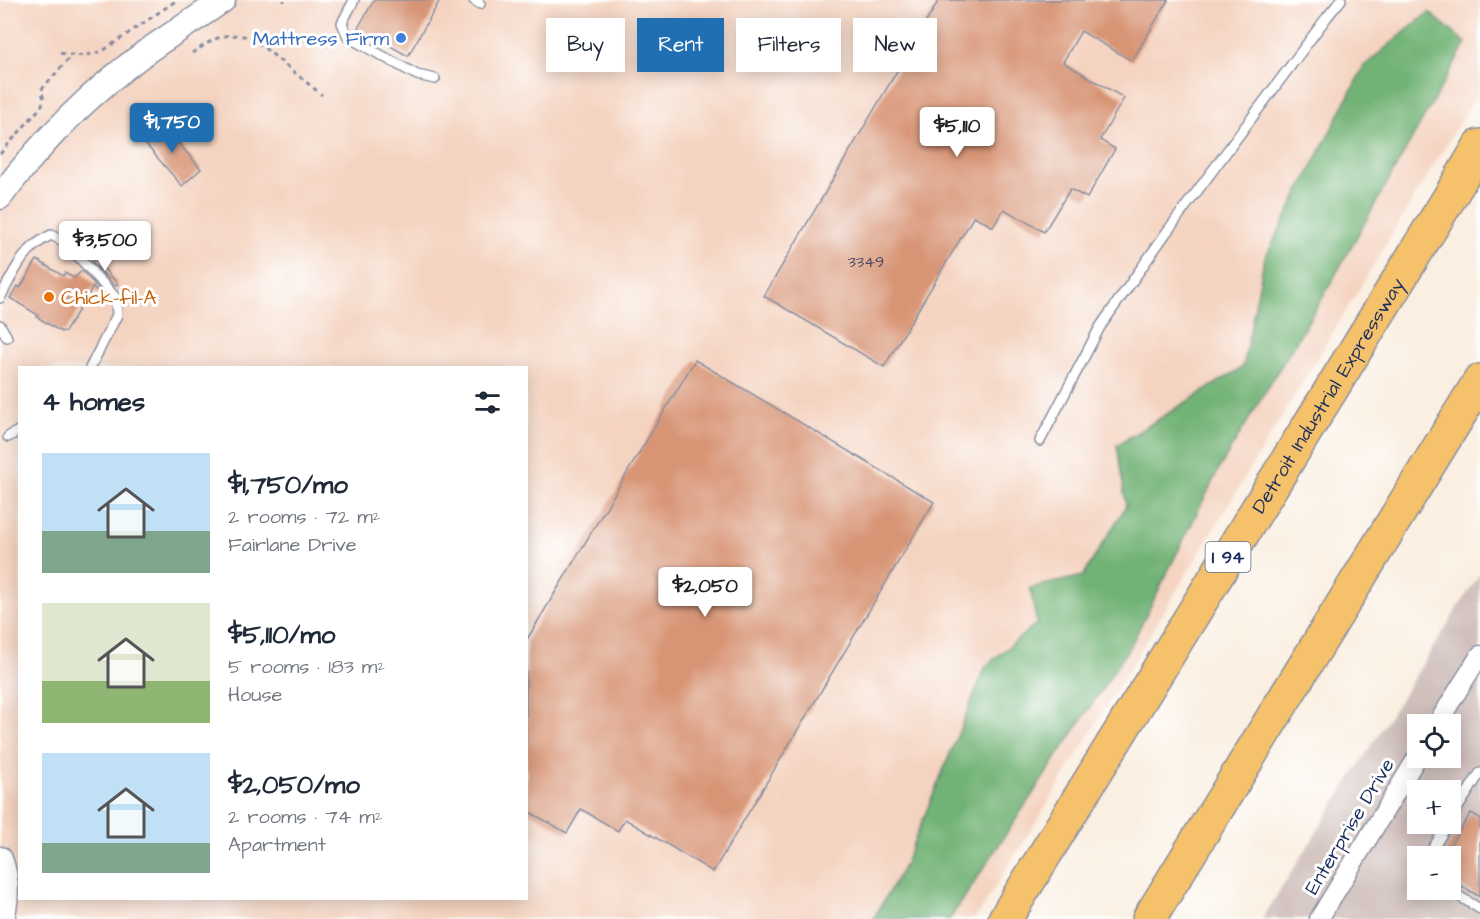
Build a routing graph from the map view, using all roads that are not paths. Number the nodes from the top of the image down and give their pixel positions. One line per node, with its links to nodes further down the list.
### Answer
1 (223, 0): 6 (street)
2 (354, 0): 4 (lane)
3 (1341, 0): 14 (lane)
4 (435, 79)
5 (1480, 146): 24 (highway, Detroit Industrial Expressway / I 94)
6 (0, 197)
7 (0, 298): 10 (lane)
8 (0, 326): 9 (lane)
9 (7, 337)
10 (91, 366)
11 (1480, 381): 25 (highway)
12 (18, 431): 13 (lane)
13 (8, 437)
14 (1040, 441)
15 (1480, 655): 16 (street)
16 (1443, 714)
17 (1411, 768): 26 (street, Enterprise Drive)
18 (1480, 773): 19 (lane)
19 (1461, 803)
20 (0, 859): 23 (street)
21 (1461, 897): 22 (lane)
22 (1480, 909)
23 (2, 919)
24 (1005, 919)
25 (1149, 919)
26 (1319, 919)

